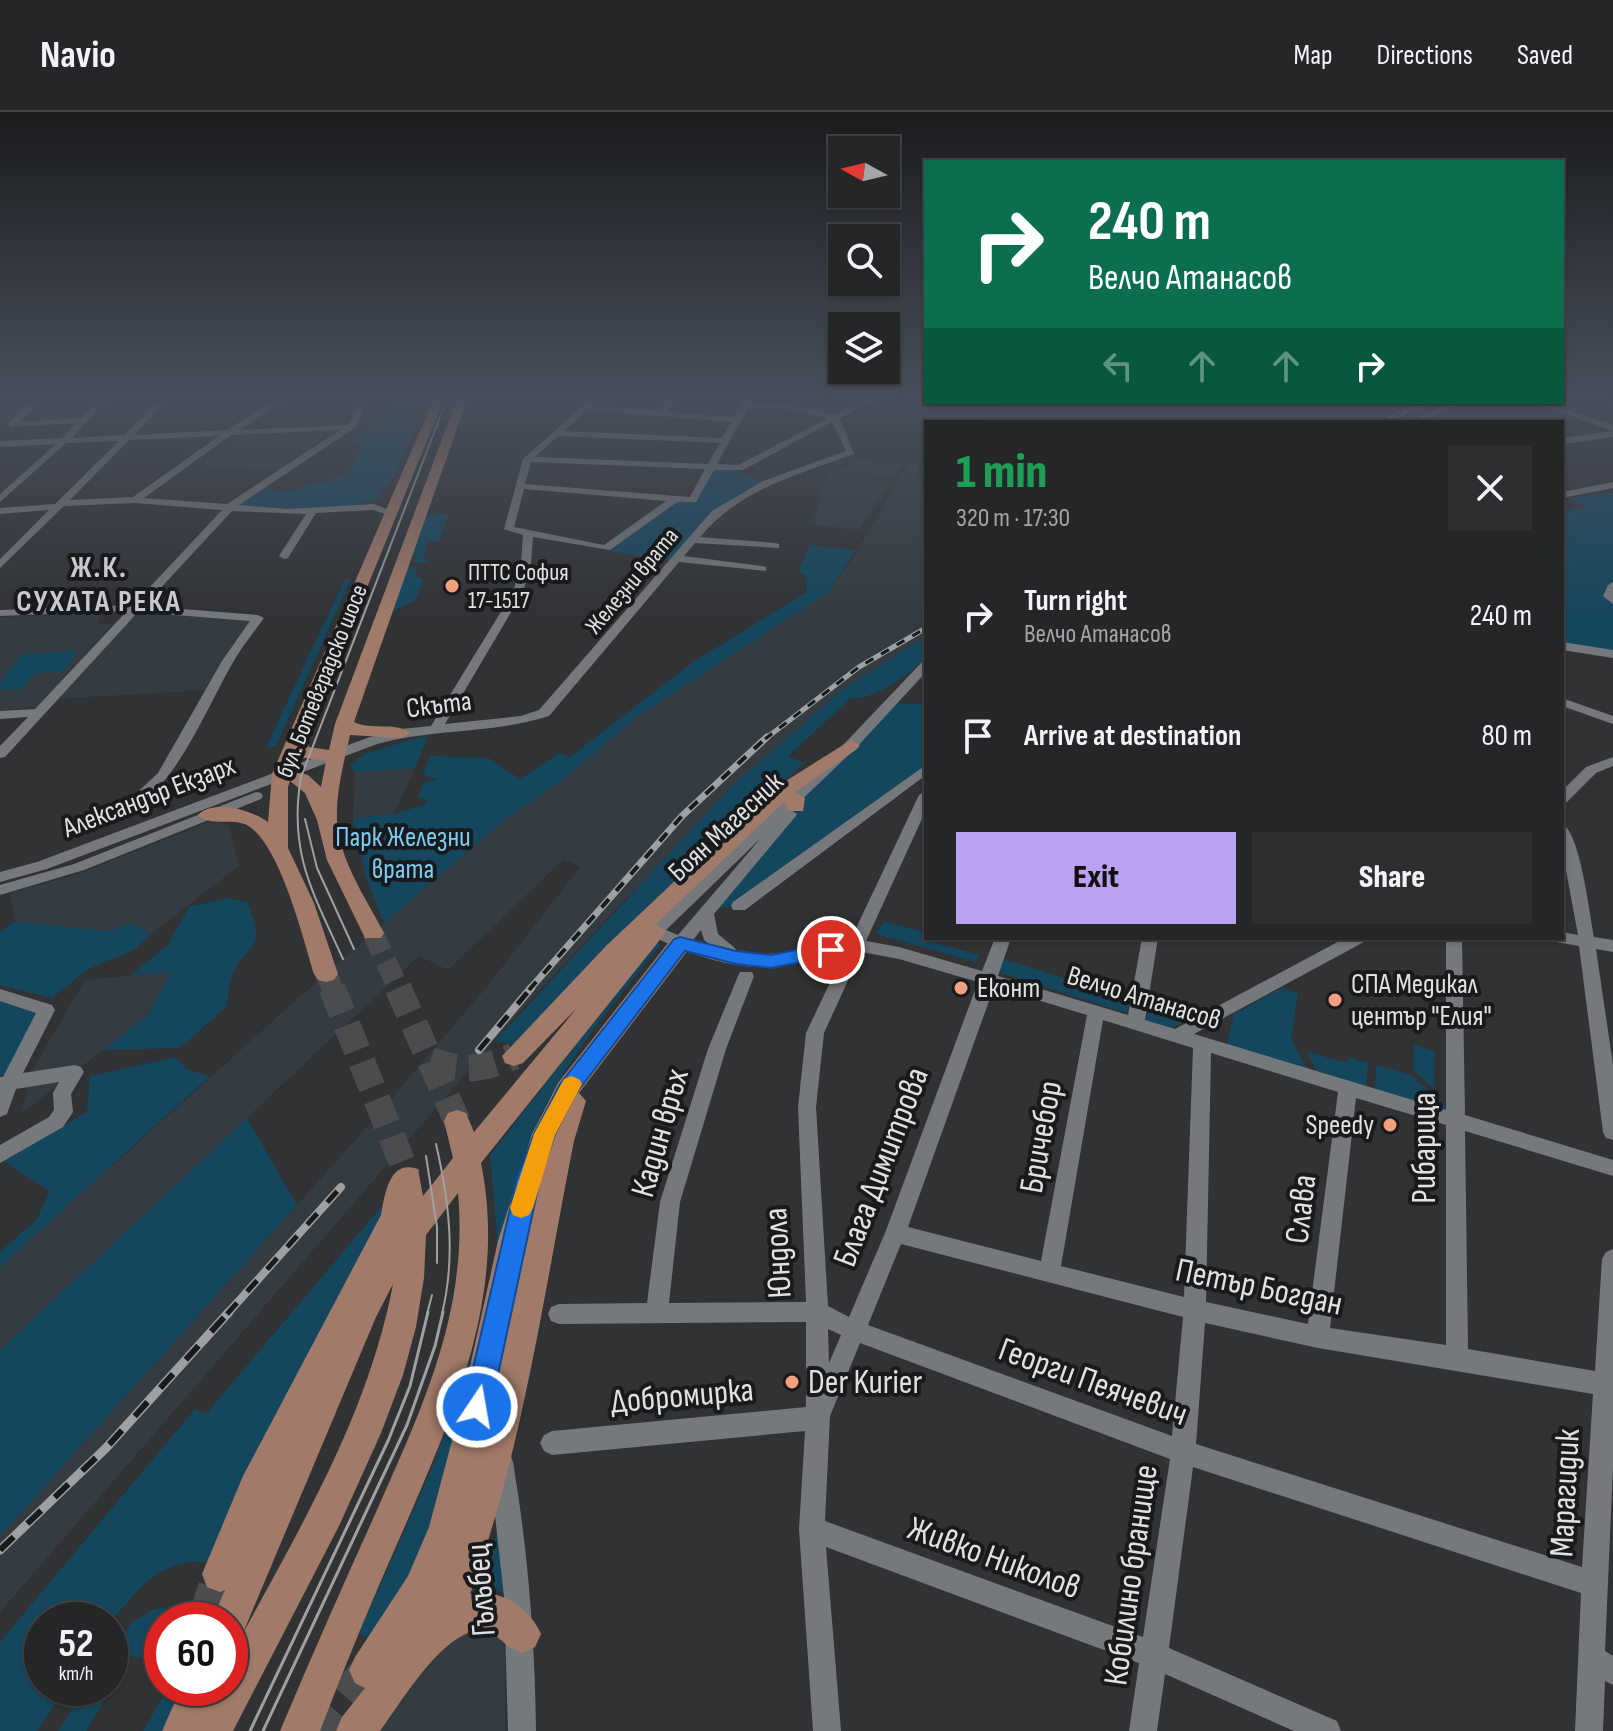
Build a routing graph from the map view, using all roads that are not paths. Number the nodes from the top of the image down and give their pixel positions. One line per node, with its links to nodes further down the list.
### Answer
1 (32, 470): 14 (street)
2 (94, 470): 17 (street)
3 (178, 470): 16 (street)
4 (284, 470): 18 (street)
5 (409, 470): 12 (main road, бул. Ботевградско шосе)
6 (437, 470): 42 (main road, бул. Ботевградско шосе)
7 (525, 470): 11 (street)
8 (710, 470): 15 (street)
9 (807, 470): 24 (street, Железни врата)
10 (1613, 485): 13 (street)
11 (521, 486): 15 (street); 23 (street)
12 (402, 487): 19 (street); 22 (main road, бул. Ботевградско шосе)
13 (1564, 495)
14 (0, 499)
15 (674, 499): 23 (street)
16 (135, 500): 17 (street); 18 (street)
17 (59, 505): 20 (street); 28 (street)
18 (230, 507): 21 (street); 32 (street)
19 (361, 507): 21 (street); 22 (street)
20 (0, 511)
21 (313, 511): 26 (street)
22 (392, 513): 44 (main road, бул. Ботевградско шосе)
23 (528, 533): 43 (street)
24 (693, 540): 25 (street); 27 (street, Железни врата)
25 (775, 546)
26 (284, 556)
27 (676, 558): 29 (street); 38 (street, Железни врата)
28 (0, 565)
29 (762, 569)
30 (1612, 585): 31 (street)
31 (1613, 601)
32 (135, 611): 33 (street); 39 (street); 57 (street)
33 (0, 613)
34 (1564, 646): 35 (street)
35 (1613, 654)
36 (924, 667): 46 (street, Боян Магесник)
37 (1564, 703): 41 (street)
38 (549, 709): 43 (street, Скъта)
39 (40, 712): 40 (street); 47 (street)
40 (0, 715)
41 (1613, 720)
42 (344, 724): 45 (main road); 48 (main road, бул. Ботевградско шосе)
43 (436, 729): 45 (street, Скъта)
44 (299, 732): 48 (main road); 51 (main road, бул. Ботевградско шосе)
45 (401, 733): 48 (street, Скъта)
46 (851, 745): 54 (main road); 54 (street, Боян Магесник)
47 (0, 754)
48 (337, 756): 51 (street, Александър Екзарх); 56 (main road, бул. Ботевградско шосе)
49 (1613, 761): 52 (street)
50 (924, 771): 62 (street)
51 (286, 779): 55 (street, Александър Екзарх); 56 (main road); 59 (main road, бул. Ботевградско шосе); 60 (street, Александър Екзарх)
52 (1564, 797)
53 (924, 799): 73 (street, Юндола)
54 (791, 800): 63 (street, Боян Магесник); 64 (street, Боян Магесник); 83 (main road)
55 (208, 815): 59 (main road); 61 (street, Александър Екзарх)
56 (327, 819): 65 (main road, бул. Ботевградско шосе)
57 (104, 822)
58 (1564, 834): 71 (street)
59 (278, 848): 76 (main road, бул. Ботевградско шосе)
60 (0, 877)
61 (0, 890)
62 (739, 906)
63 (706, 914): 72 (street, Боян Магесник); 75 (street)
64 (655, 931): 72 (street, Велчо Атанасов); 111 (main road)
65 (373, 933)
66 (1564, 938): 71 (street)
67 (1002, 940): 77 (street, Блага Димитрова)
68 (1150, 940): 80 (street)
69 (1354, 940): 81 (street)
70 (1454, 940): 89 (street, Рибарица)
71 (1587, 942): 74 (street); 90 (street)
72 (680, 944): 75 (street, Велчо Атанасов); 84 (main road)
73 (855, 946): 75 (street, Велчо Атанасов); 77 (street, Велчо Атанасов); 97 (street, Юндола)
74 (1613, 946)
75 (741, 967): 98 (street, Кадин връх)
76 (326, 974)
77 (988, 979): 79 (street, Велчо Атанасов); 93 (street, Блага Димитрова)
78 (0, 995): 85 (street)
79 (1096, 1013): 80 (street, Велчо Атанасов); 95 (street, Бричебор)
80 (1135, 1025): 81 (street, Велчо Атанасов)
81 (1174, 1037): 82 (street, Велчо Атанасов)
82 (1202, 1045): 86 (street, Велчо Атанасов); 96 (street, Кобилино бранище)
83 (514, 1056)
84 (585, 1066): 106 (main road); 116 (main road)
85 (4, 1084): 87 (street); 91 (street)
86 (1348, 1089): 89 (street, Велчо Атанасов); 101 (street, Слава)
87 (0, 1109)
88 (457, 1121): 120 (main road)
89 (1456, 1121): 92 (street, Велчо Атанасов); 102 (street, Рибарица)
90 (1613, 1132)
91 (0, 1155)
92 (1613, 1168)
93 (895, 1233): 95 (street, Петър Богдан); 100 (street, Блага Димитрова)
94 (1613, 1259): 103 (street, Марагидик)
95 (1049, 1273): 96 (street, Петър Богдан)
96 (1195, 1310): 101 (street, Петър Богдан); 107 (street, Кобилино бранище)
97 (817, 1312): 98 (street, Георги Пеячевич); 100 (street, Георги Пеячевич); 104 (street, Юндола)
98 (657, 1313): 99 (street, Георги Пеячевич)
99 (559, 1314)
100 (853, 1330): 104 (street, Блага Димитрова); 107 (street, Георги Пеячевич)
101 (1318, 1337): 102 (street, Петър Богдан)
102 (1457, 1358): 103 (street, Петър Богдан)
103 (1609, 1384): 108 (street, Марагидик)
104 (818, 1418): 105 (street, Добромирка); 109 (street, Юндола)
105 (552, 1443)
106 (497, 1444): 112 (main road); 113 (street, Гълъбец)
107 (1183, 1452): 110 (street, Георги Пеячевич); 114 (street, Кобилино бранище)
108 (1606, 1524): 110 (street, Марагидик)
109 (812, 1529): 114 (street, Живко Николов); 123 (street, Юндола)
110 (1594, 1584): 115 (street, Марагидик)
111 (230, 1597): 119 (main road)
112 (431, 1634): 113 (main road); 121 (main road)
113 (522, 1634): 122 (street, Гълъбец)
114 (1154, 1655): 124 (street, Кобилино бранище); 125 (street, Живко Николов)
115 (1602, 1664): 126 (street, Марагидик)
116 (368, 1670)
117 (193, 1706): 118 (main road)
118 (182, 1731)
119 (212, 1731)
120 (300, 1731)
121 (356, 1731)
122 (522, 1731)
123 (827, 1731)
124 (1143, 1731)
125 (1327, 1731)
126 (1589, 1731)

